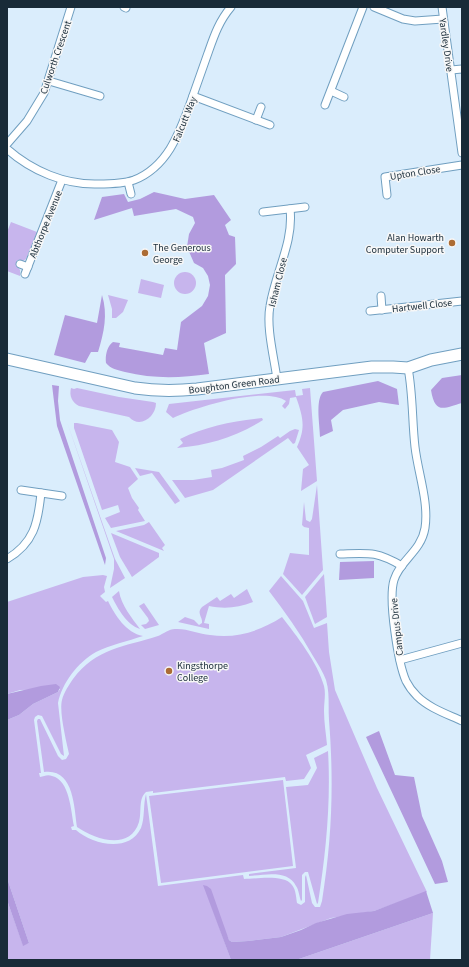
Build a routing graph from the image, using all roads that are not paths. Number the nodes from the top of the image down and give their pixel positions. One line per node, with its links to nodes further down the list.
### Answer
1 (71, 7): 9 (street, Culworth Crescent)
2 (231, 7): 12 (street, Falcutt Way)
3 (363, 7): 10 (street)
4 (374, 7): 6 (street)
5 (442, 7): 6 (street, Yardley Drive)
6 (443, 19): 8 (street, Yardley Drive)
7 (462, 69): 8 (street)
8 (450, 70): 20 (street, Yardley Drive)
9 (48, 81): 11 (street); 18 (street, Culworth Crescent)
10 (331, 91): 13 (street); 14 (street)
11 (100, 96)
12 (193, 96): 16 (street); 23 (street, Falcutt Way)
13 (344, 97)
14 (325, 105)
15 (261, 107): 16 (street)
16 (256, 120): 17 (street)
17 (270, 125)
18 (7, 144)
19 (7, 149): 22 (street, Falcutt Way)
20 (462, 154)
21 (462, 164): 25 (street, Upton Close)
22 (62, 180): 23 (street, Falcutt Way); 29 (street, Abthorpe Avenue)
23 (128, 182): 24 (street)
24 (131, 194)
25 (387, 195)
26 (305, 207): 27 (street)
27 (290, 209): 28 (street); 37 (street, Isham Close)
28 (263, 212)
29 (20, 264)
30 (381, 296): 32 (street, Hartwell Close)
31 (462, 301): 32 (street, Hartwell Close)
32 (382, 310): 33 (street, Hartwell Close)
33 (370, 311)
34 (462, 354): 36 (street, Boughton Green Road)
35 (7, 358): 37 (street, Boughton Green Road)
36 (408, 368): 37 (street, Boughton Green Road); 43 (street, Campus Drive)
37 (277, 379)
38 (22, 490): 39 (street)
39 (41, 493): 40 (street); 42 (street)
40 (62, 496)
41 (340, 554): 43 (street)
42 (7, 559)
43 (402, 566): 45 (street, Campus Drive)
44 (462, 643): 45 (street)
45 (400, 660): 46 (street, Campus Drive)
46 (462, 721)

